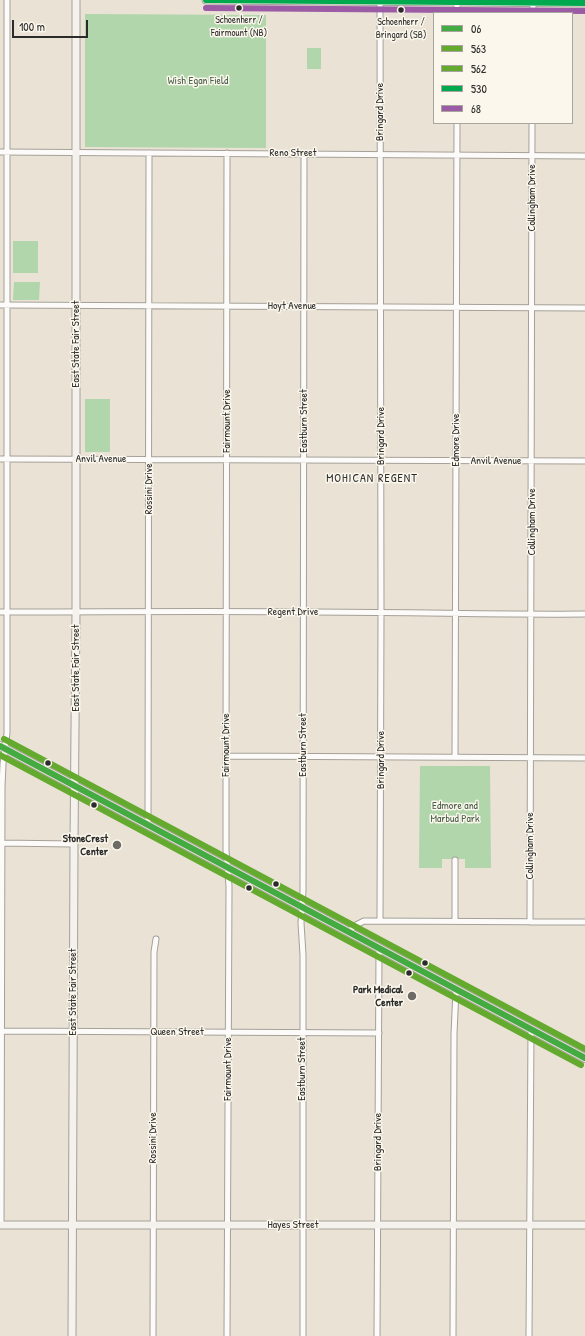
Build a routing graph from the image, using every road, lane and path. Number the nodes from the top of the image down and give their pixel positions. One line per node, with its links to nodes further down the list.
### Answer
1 (7, 0): 14 (street)
2 (76, 0): 15 (street, East State Fair Street)
3 (206, 0): 4 (street)
4 (228, 0): 5 (street)
5 (380, 1): 7 (street); 19 (street, Bringard Drive)
6 (533, 1): 7 (street); 8 (street); 10 (street)
7 (457, 2): 9 (street)
8 (585, 3)
9 (457, 12)
10 (532, 12)
11 (457, 124): 20 (street, Edmore Drive)
12 (532, 124): 21 (street, Collingham Drive)
13 (0, 152): 14 (street, Reno Street)
14 (7, 152): 15 (street, Reno Street); 24 (street)
15 (76, 152): 16 (street, Reno Street); 25 (street, East State Fair Street)
16 (150, 153): 17 (street, Reno Street); 26 (street, Rossini Drive)
17 (227, 153): 18 (street, Reno Street); 27 (street, Fairmount Drive)
18 (304, 154): 19 (street, Reno Street); 28 (street, Eastburn Street)
19 (380, 154): 20 (street, Reno Street); 29 (street, Bringard Drive)
20 (457, 155): 21 (street, Reno Street); 30 (street, Edmore Drive)
21 (532, 155): 22 (street, Reno Street); 31 (street, Collingham Drive)
22 (585, 156)
23 (0, 305): 24 (street, Hoyt Avenue)
24 (7, 305): 25 (street, Hoyt Avenue); 35 (street)
25 (76, 306): 26 (street, Hoyt Avenue); 33 (street, East State Fair Street)
26 (149, 306): 27 (street, Hoyt Avenue); 36 (street, Rossini Drive)
27 (227, 306): 28 (street, Hoyt Avenue); 37 (street, Fairmount Drive)
28 (304, 306): 29 (street, Hoyt Avenue); 38 (street, Eastburn Street)
29 (380, 307): 30 (street, Hoyt Avenue); 39 (street, Bringard Drive)
30 (456, 307): 31 (street, Hoyt Avenue); 40 (street, Edmore Drive)
31 (532, 307): 32 (street, Hoyt Avenue); 41 (street, Collingham Drive)
32 (585, 308)
33 (76, 458): 35 (street, Anvil Avenue); 36 (street, Anvil Avenue); 45 (street, East State Fair Street)
34 (0, 459): 35 (street, Anvil Avenue)
35 (7, 459): 44 (street)
36 (149, 459): 37 (street, Anvil Avenue); 49 (street, Rossini Drive)
37 (227, 459): 38 (street, Anvil Avenue); 46 (street, Fairmount Drive)
38 (304, 460): 39 (street, Anvil Avenue); 47 (street, Eastburn Street)
39 (381, 460): 40 (street, Anvil Avenue); 48 (street, Bringard Drive)
40 (456, 461): 41 (street, Anvil Avenue); 50 (street, Edmore Drive)
41 (532, 461): 42 (street, Anvil Avenue); 51 (street, Collingham Drive)
42 (585, 461)
43 (0, 612): 44 (street, Regent Drive)
44 (7, 612): 45 (street, Regent Drive); 53 (street)
45 (76, 612): 49 (street, Regent Drive); 60 (street, East State Fair Street)
46 (227, 612): 47 (street, Regent Drive); 49 (street, Regent Drive); 54 (street, Fairmount Drive)
47 (304, 612): 48 (street, Regent Drive); 55 (street, Eastburn Street)
48 (381, 612): 50 (street, Regent Drive); 56 (street, Bringard Drive)
49 (149, 613): 61 (street, Rossini Drive)
50 (456, 613): 51 (street, Regent Drive); 57 (street, Edmore Drive)
51 (532, 614): 52 (street, Regent Drive); 58 (street, Collingham Drive)
52 (585, 614)
53 (2, 747): 60 (main road); 62 (street)
54 (226, 756): 55 (street); 65 (street, Fairmount Drive)
55 (303, 756): 56 (street); 66 (street, Eastburn Street)
56 (380, 757): 57 (street); 67 (street, Bringard Drive)
57 (455, 757): 58 (street)
58 (531, 758): 59 (street); 69 (street, Collingham Drive)
59 (585, 758)
60 (74, 786): 61 (main road); 63 (street, East State Fair Street)
61 (148, 825): 65 (main road)
62 (1, 843): 63 (street); 76 (street)
63 (74, 844): 77 (street, East State Fair Street)
64 (455, 860): 68 (street)
65 (227, 867): 66 (main road); 79 (street, Fairmount Drive)
66 (302, 907): 71 (main road); 80 (street, Eastburn Street)
67 (380, 921): 68 (street); 71 (street)
68 (455, 921): 69 (street)
69 (530, 922): 70 (street)
70 (585, 922)
71 (349, 932): 73 (main road)
72 (156, 939): 78 (street, Rossini Drive)
73 (379, 948): 74 (main road); 81 (street, Bringard Drive)
74 (456, 990): 75 (main road); 86 (street)
75 (531, 1030): 82 (main road); 87 (street)
76 (1, 1031): 77 (street, Queen Street); 83 (street)
77 (74, 1031): 78 (street, Queen Street); 89 (street, East State Fair Street)
78 (153, 1032): 79 (street, Queen Street); 90 (street, Rossini Drive)
79 (228, 1032): 80 (street, Queen Street); 91 (street, Fairmount Drive)
80 (302, 1032): 81 (street, Queen Street); 84 (street, Eastburn Street)
81 (379, 1033): 85 (street, Bringard Drive)
82 (585, 1058)
83 (0, 1225): 89 (street, Hayes Street)
84 (303, 1225): 85 (street, Hayes Street); 91 (street, Hayes Street); 95 (street, Eastburn Street)
85 (378, 1225): 86 (street, Hayes Street); 96 (street, Bringard Drive)
86 (454, 1225): 87 (street, Hayes Street); 97 (street)
87 (530, 1225): 88 (street, Hayes Street); 98 (street)
88 (585, 1225)
89 (73, 1226): 90 (street, Hayes Street); 92 (street, East State Fair Street)
90 (153, 1226): 91 (street, Hayes Street); 93 (street, Rossini Drive)
91 (227, 1226): 94 (street, Fairmount Drive)
92 (72, 1336)
93 (153, 1336)
94 (228, 1336)
95 (303, 1336)
96 (377, 1336)
97 (453, 1336)
98 (529, 1336)

